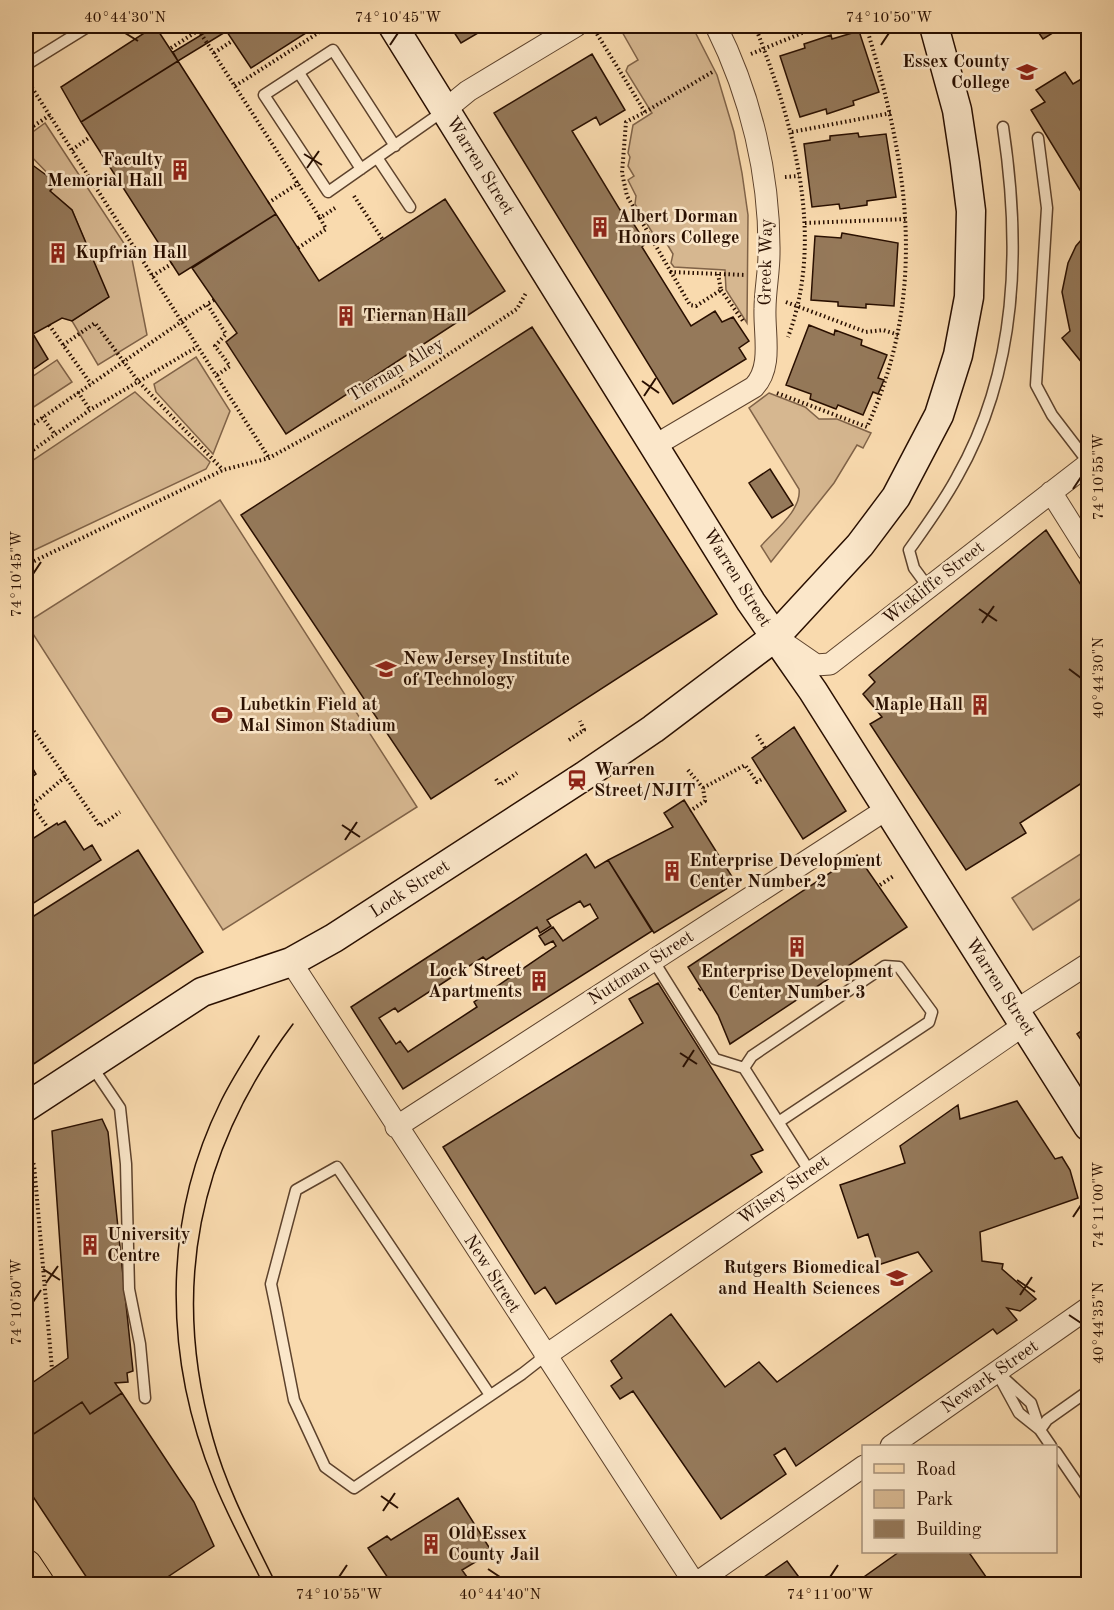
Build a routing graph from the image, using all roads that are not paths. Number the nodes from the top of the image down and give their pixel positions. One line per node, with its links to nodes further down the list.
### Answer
1 (89, 26): 6 (lane)
2 (393, 26): 8 (main road, Warren Street)
3 (576, 26): 8 (street)
4 (716, 26): 15 (street, Greek Way)
5 (934, 26): 20 (main road, Lock Street)
6 (26, 64)
7 (298, 73): 11 (lane); 13 (lane); 13 (lane)
8 (446, 109): 11 (lane); 15 (main road, Warren Street)
9 (1003, 127): 19 (lane)
10 (1038, 138): 16 (lane)
11 (395, 146): 12 (lane)
12 (378, 159): 13 (lane); 14 (lane)
13 (361, 169)
14 (410, 207)
15 (654, 446): 20 (main road, Warren Street)
16 (1089, 463): 17 (street, Wickliffe Street)
17 (1051, 492): 18 (street); 19 (street, Wickliffe Street)
18 (1089, 550)
19 (928, 587): 20 (street, Wickliffe Street)
20 (775, 637): 21 (main road, Warren Street); 23 (main road, Lock Street)
21 (887, 809): 22 (street, Nuttman Street); 25 (main road, Warren Street)
22 (653, 960): 27 (lane); 31 (street, Nuttman Street)
23 (291, 962): 26 (main road, Lock Street); 31 (street, New Street)
24 (1089, 964): 25 (street, Wilsey Street)
25 (1020, 1018): 30 (main road, Warren Street); 32 (street, Wilsey Street)
26 (91, 1064): 28 (main road, Lock Street); 38 (lane)
27 (744, 1068): 29 (lane); 29 (lane)
28 (26, 1107)
29 (780, 1121): 32 (lane)
30 (1089, 1126)
31 (396, 1127): 34 (street, New Street)
32 (810, 1172): 34 (street, Wilsey Street)
33 (1089, 1308): 35 (street, Newark Street)
34 (545, 1356): 37 (lane); 45 (street, New Street)
35 (997, 1372): 39 (lane); 40 (street, Newark Street)
36 (1089, 1391): 39 (lane)
37 (490, 1395): 37 (lane)
38 (145, 1398)
39 (1040, 1430): 41 (lane)
40 (892, 1445)
41 (1051, 1445)
42 (1057, 1453): 44 (lane)
43 (862, 1467): 45 (street)
44 (1089, 1499)
45 (695, 1584)

